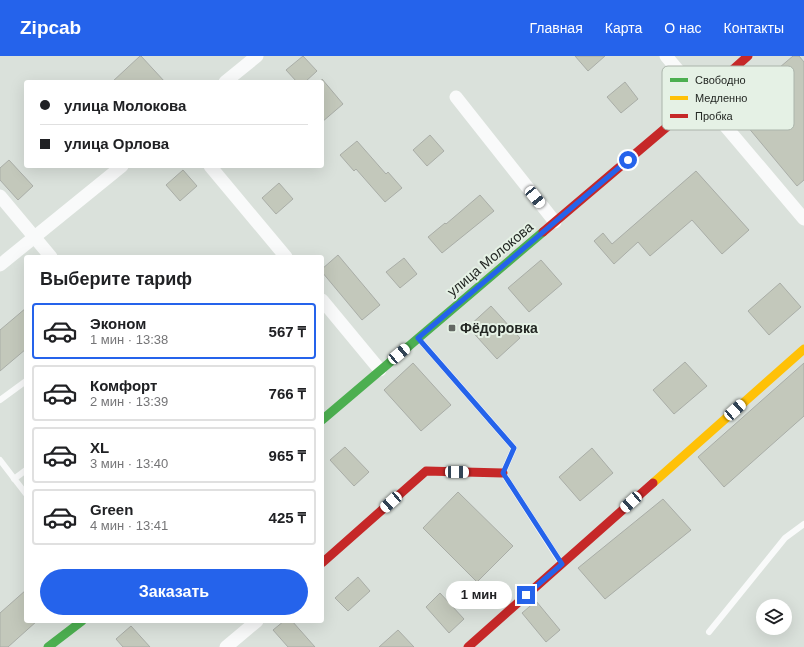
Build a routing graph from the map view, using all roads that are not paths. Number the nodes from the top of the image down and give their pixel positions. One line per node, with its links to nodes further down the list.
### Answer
1 (258, 56): 6 (street)
2 (666, 56): 4 (street)
3 (748, 56): 5 (street, улица Молокова)
4 (674, 66)
5 (737, 66)
6 (228, 80)
7 (456, 97): 14 (street)
8 (663, 130): 14 (street, улица Молокова)
9 (728, 130): 13 (street)
10 (120, 168): 15 (street)
11 (212, 168): 17 (street)
12 (0, 196): 15 (street)
13 (804, 219)
14 (555, 222): 20 (street, улица Молокова)
15 (35, 236): 16 (street); 18 (street)
16 (49, 255)
17 (284, 255)
18 (0, 265)
19 (324, 302): 22 (street)
20 (418, 338): 22 (street, улица Молокова); 28 (lane)
21 (804, 349): 33 (street)
22 (380, 370): 25 (street, улица Молокова)
23 (24, 382): 24 (lane)
24 (0, 400)
25 (324, 418)
26 (0, 460): 29 (lane)
27 (24, 472): 29 (lane)
28 (503, 473): 32 (street); 33 (lane)
29 (14, 479): 30 (lane)
30 (24, 492)
31 (804, 524): 36 (lane)
32 (324, 561)
33 (562, 564): 39 (street)
34 (79, 623): 37 (street)
35 (255, 623): 38 (street)
36 (709, 632)
37 (48, 647)
38 (226, 647)
39 (468, 647)

